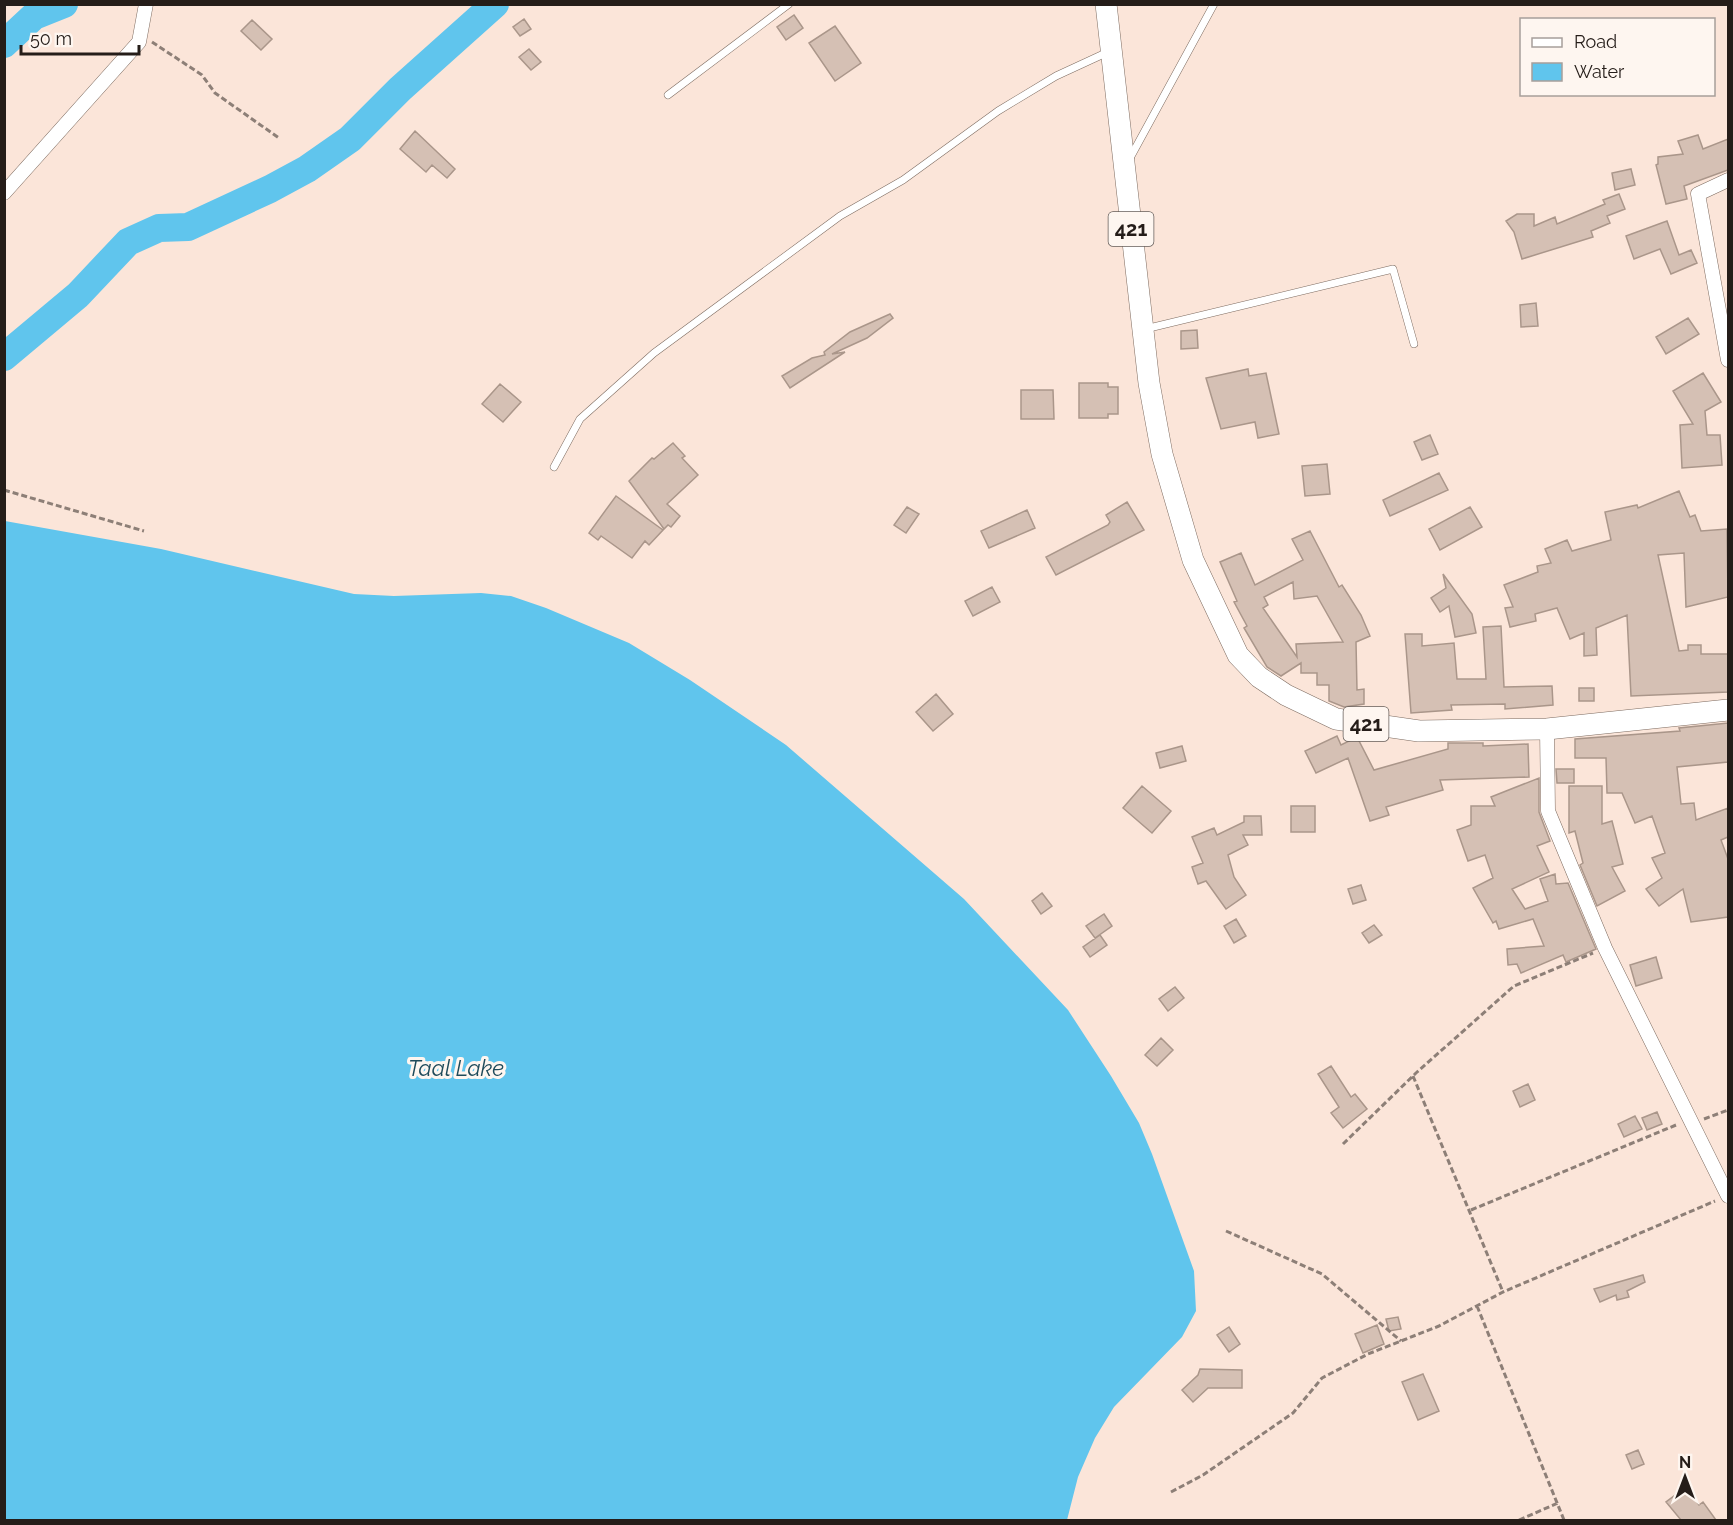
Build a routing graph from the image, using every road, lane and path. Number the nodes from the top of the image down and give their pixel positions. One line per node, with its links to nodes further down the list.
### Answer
1 (146, 4): 5 (street)
2 (789, 4): 7 (lane)
3 (1214, 4): 9 (lane)
4 (1109, 6): 6 (main road, 421)
5 (141, 34): 8 (path); 11 (street)
6 (1111, 51): 9 (main road, 421); 15 (lane)
7 (668, 95)
8 (279, 138)
9 (1124, 168): 12 (main road, 421)
10 (1728, 180): 14 (street)
11 (4, 193)
12 (1142, 329): 13 (lane); 19 (main road, 421)
13 (1414, 344)
14 (1728, 360)
15 (554, 467)
16 (4, 490): 17 (path)
17 (144, 531)
18 (1728, 710): 19 (main road, 421)
19 (1547, 729): 20 (street)
20 (1605, 948): 21 (path); 23 (street)
21 (1413, 1076): 24 (path); 26 (path)
22 (1728, 1110): 23 (path)
23 (1690, 1121): 25 (street); 26 (path)
24 (1343, 1144)
25 (1728, 1196): 28 (path)
26 (1471, 1210): 28 (path)
27 (1226, 1231): 30 (path)
28 (1503, 1292): 29 (path)
29 (1477, 1306): 30 (path); 32 (path)
30 (1401, 1341): 31 (path)
31 (1171, 1492)
32 (1558, 1503): 33 (path); 34 (path)
33 (1519, 1521)
34 (1564, 1521)

